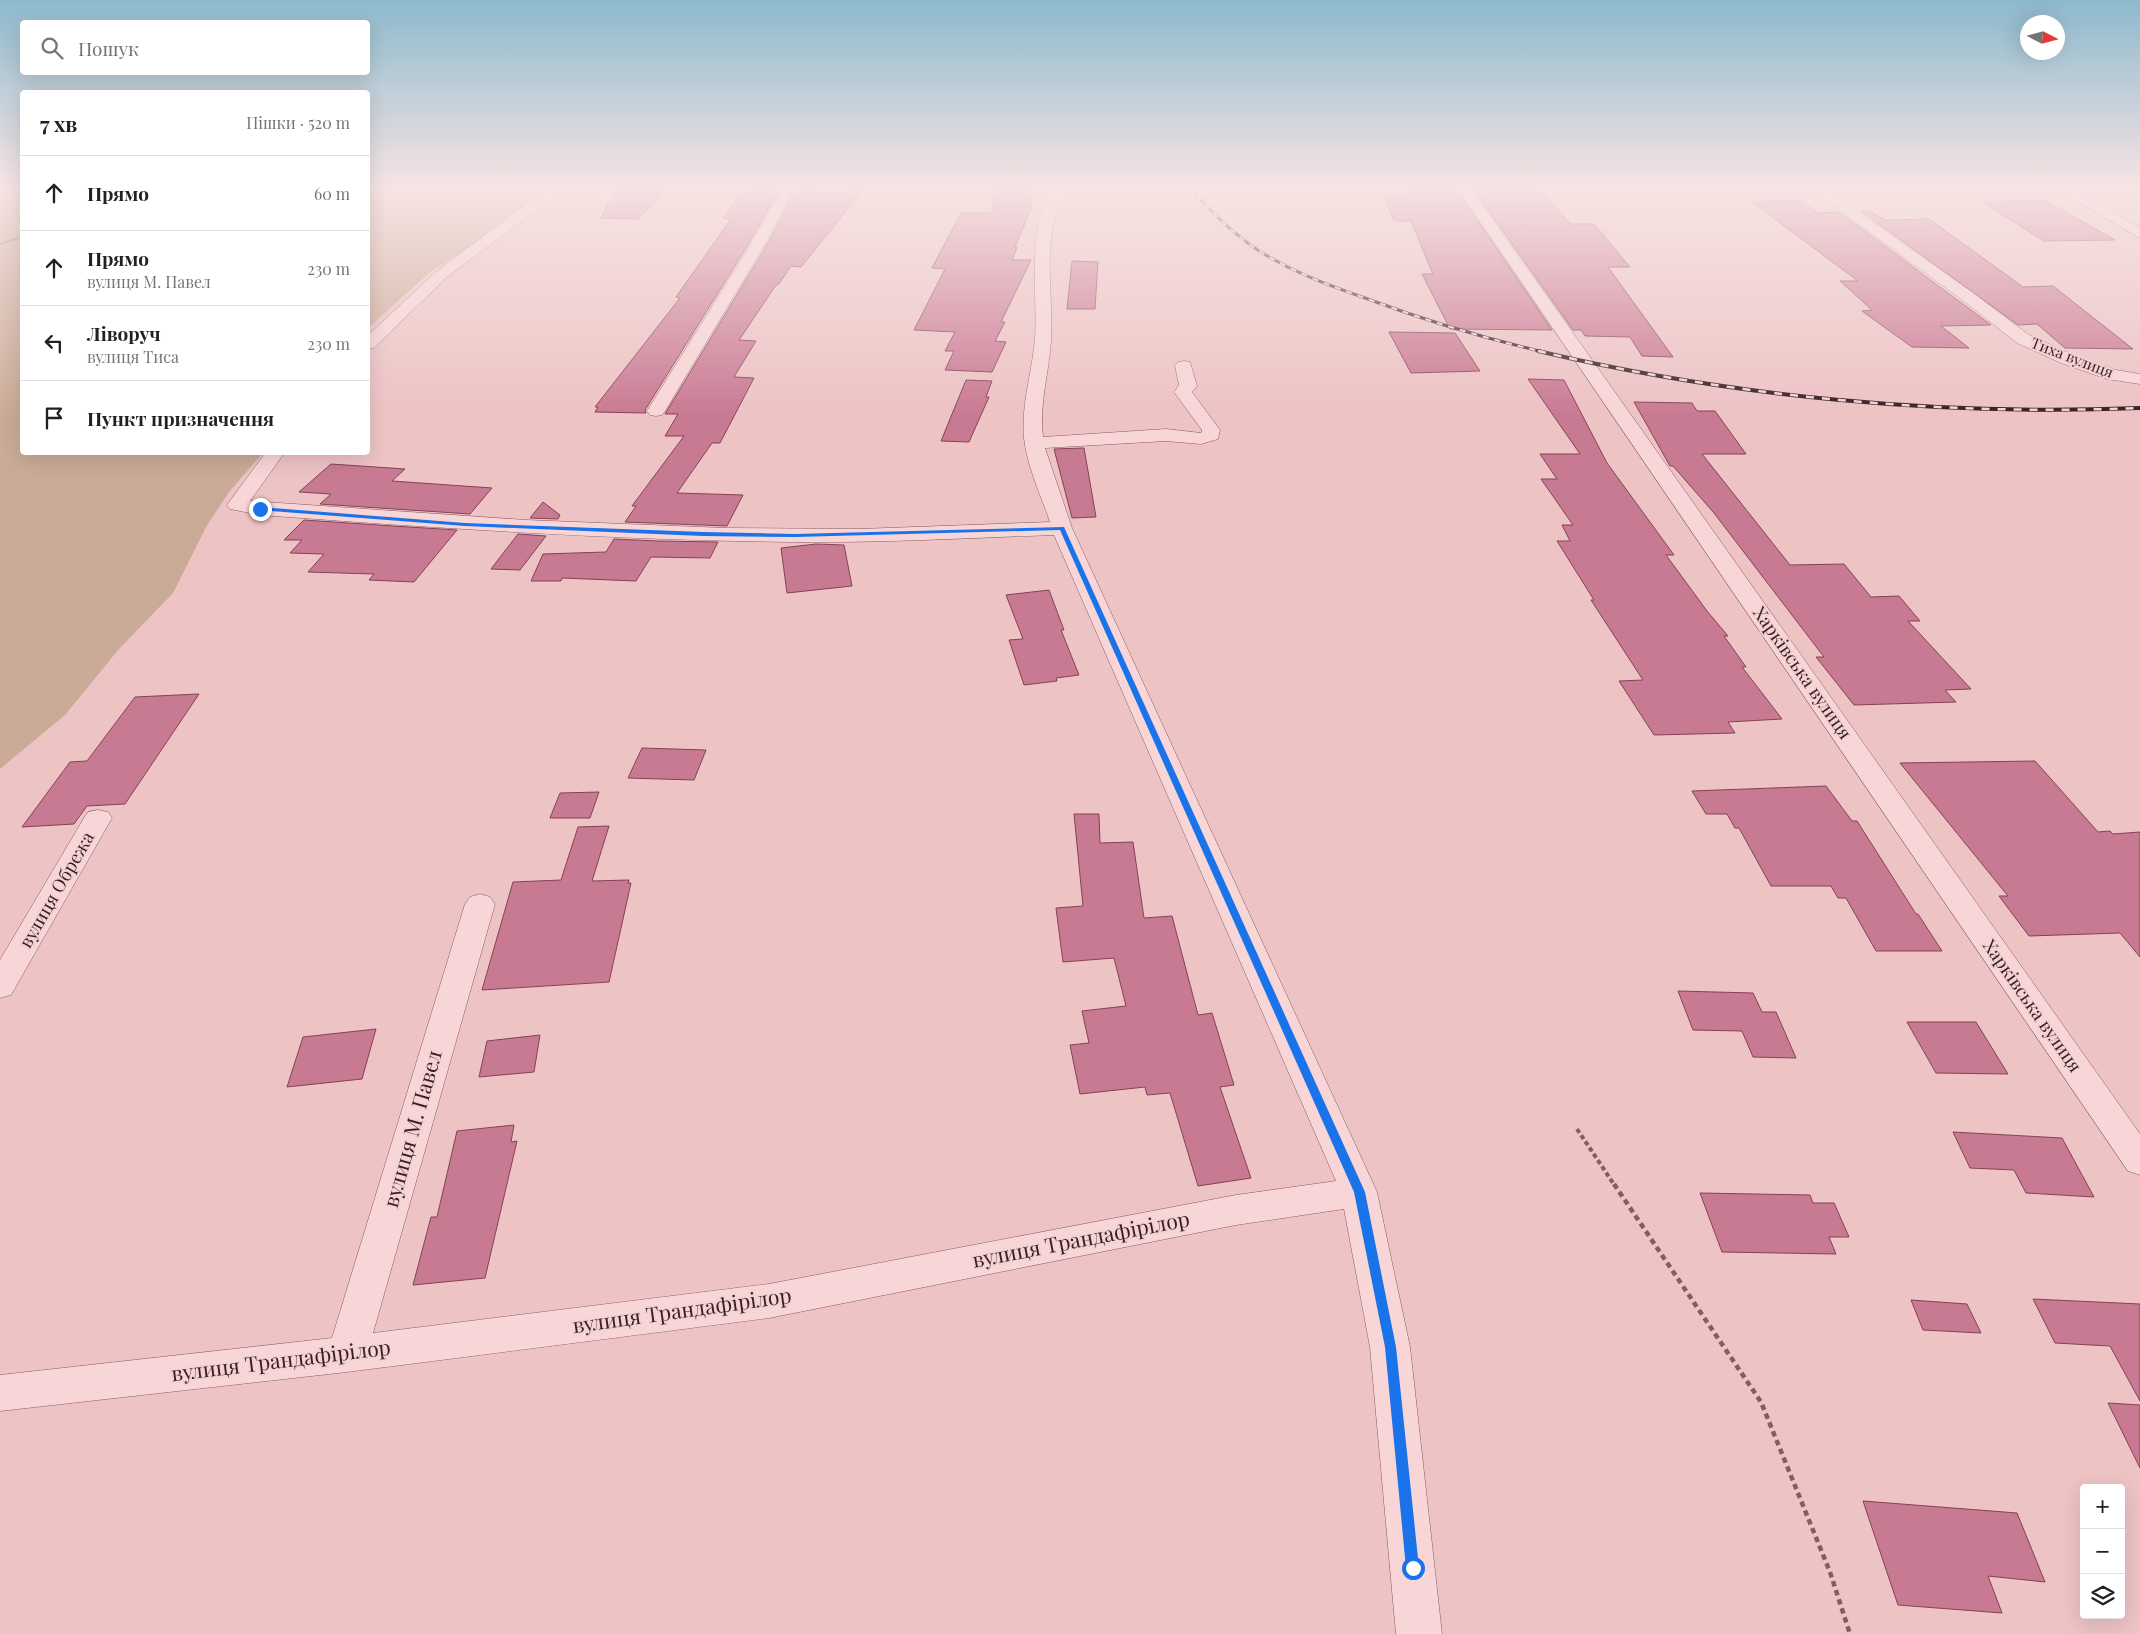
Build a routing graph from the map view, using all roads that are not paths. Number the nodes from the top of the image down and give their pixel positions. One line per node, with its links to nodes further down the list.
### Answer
1 (458, 262): 6 (street)
2 (746, 262): 9 (street)
3 (1043, 262): 10 (street)
4 (1515, 262): 16 (street, Харківська вулиця)
5 (1920, 262): 8 (street, Тиха вулиця)
6 (370, 342)
7 (1184, 366): 10 (street)
8 (2140, 379)
9 (656, 411)
10 (1034, 443): 12 (street)
11 (274, 455): 12 (street)
12 (1062, 528): 17 (street)
13 (98, 818): 15 (street, вулиця Обрежа)
14 (480, 904): 18 (street, вулиця М. Павел)
15 (0, 987)
16 (2140, 1161)
17 (1359, 1192): 18 (street, вулиця Трандафірілор); 20 (street)
18 (347, 1354): 19 (street, вулиця Трандафірілор)
19 (0, 1393)
20 (1419, 1634)

